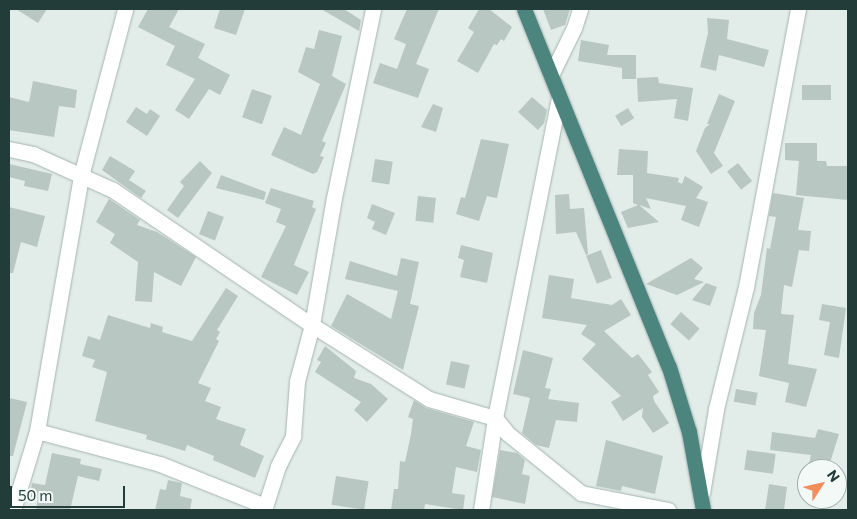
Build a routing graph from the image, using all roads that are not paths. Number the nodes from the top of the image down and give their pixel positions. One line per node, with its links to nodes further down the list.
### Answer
1 (125, 9): 9 (street)
2 (373, 9): 10 (street)
3 (524, 9): 6 (highway)
4 (580, 9): 6 (street)
5 (798, 9): 13 (street)
6 (551, 74): 7 (highway)
7 (558, 97): 11 (street); 13 (highway)
8 (9, 149): 9 (street)
9 (81, 176): 10 (street); 12 (street)
10 (312, 325): 11 (street); 14 (street)
11 (495, 418): 16 (street); 17 (street)
12 (37, 431): 14 (street); 15 (street)
13 (702, 493): 18 (highway)
14 (265, 508)
15 (13, 510)
16 (481, 510)
17 (668, 510)
18 (703, 510)

